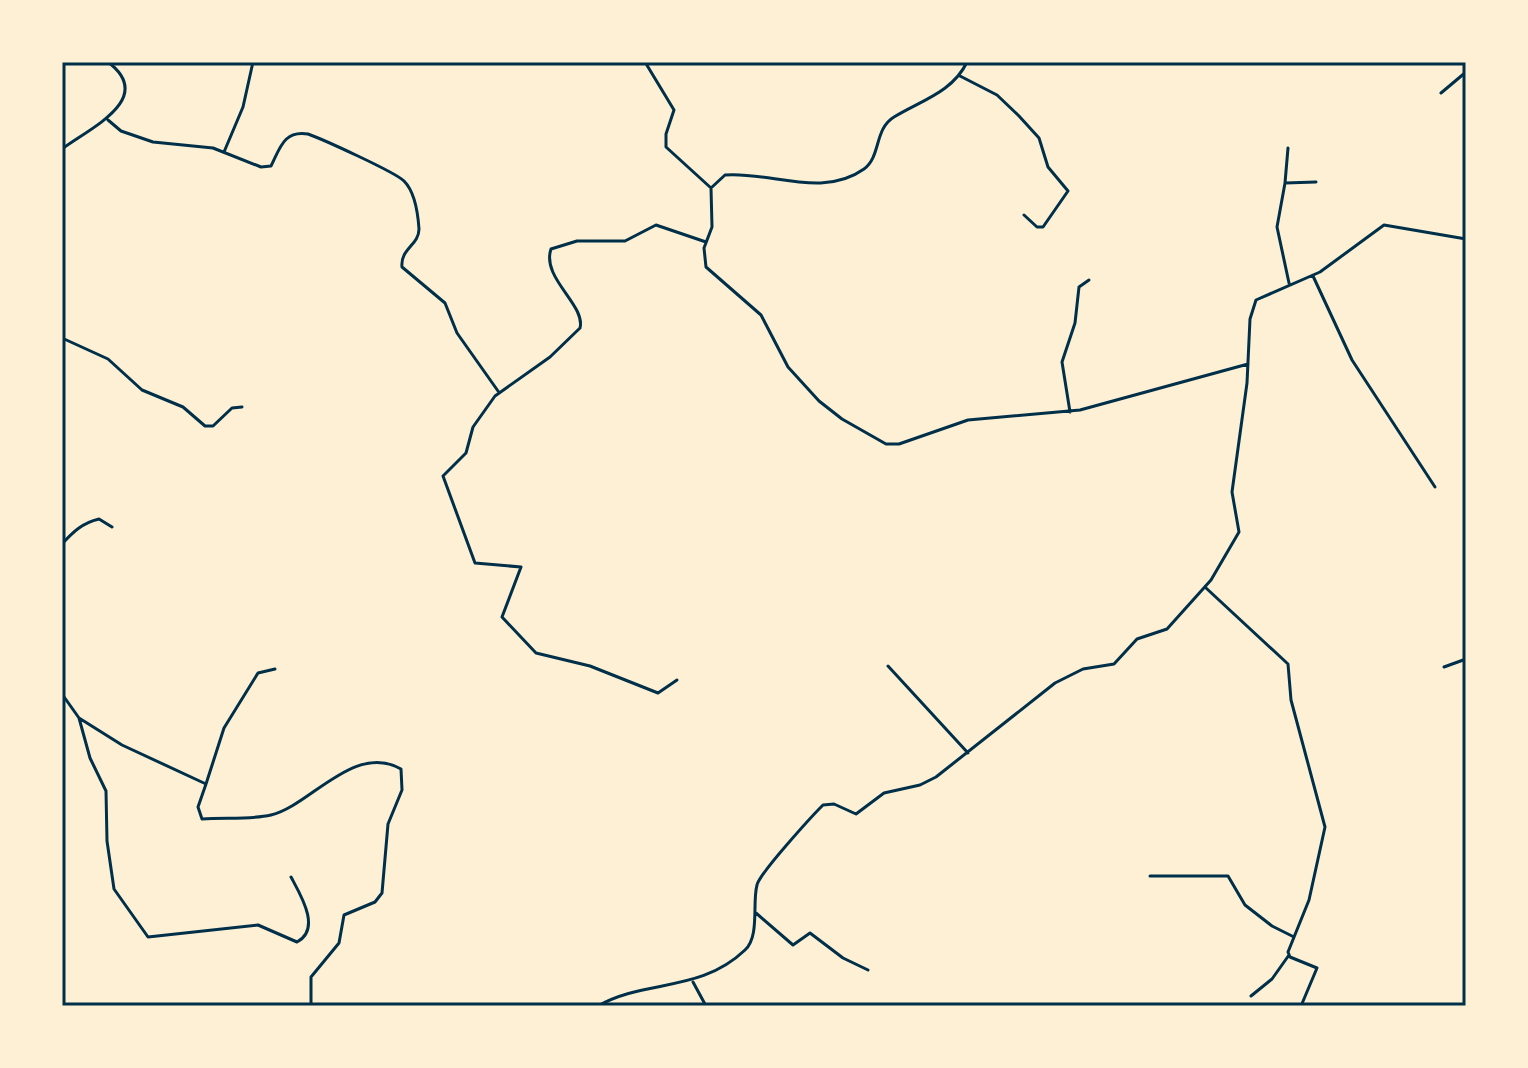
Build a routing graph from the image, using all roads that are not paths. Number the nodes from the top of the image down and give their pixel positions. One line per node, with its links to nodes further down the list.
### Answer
1 (108, 62): 8 (street)
2 (253, 62): 11 (street)
3 (645, 62): 14 (street)
4 (967, 62): 6 (street)
5 (1466, 72): 7 (street)
6 (960, 76): 14 (street); 15 (street)
7 (1441, 93)
8 (108, 120): 10 (street); 11 (street)
9 (1288, 148): 13 (street)
10 (62, 149)
11 (224, 152): 23 (street)
12 (1316, 182): 13 (street)
13 (1285, 183): 20 (street)
14 (711, 188): 17 (street)
15 (1024, 215)
16 (1466, 239): 18 (street)
17 (706, 242): 23 (street); 25 (street)
18 (1312, 275): 20 (street); 26 (street)
19 (1089, 280): 25 (street)
20 (1289, 283): 22 (street)
21 (62, 338): 24 (street)
22 (1248, 364): 25 (street); 29 (street)
23 (499, 392): 34 (street)
24 (242, 407)
25 (1070, 412)
26 (1435, 487)
27 (112, 527): 28 (street)
28 (62, 544)
29 (1205, 587): 37 (street); 42 (street)
30 (1466, 659): 32 (street)
31 (888, 666): 37 (street)
32 (1444, 667)
33 (275, 669): 38 (street)
34 (677, 680)
35 (62, 694): 36 (street)
36 (79, 718): 38 (street); 40 (street)
37 (968, 753): 41 (street)
38 (206, 784): 47 (street)
39 (1150, 876): 42 (street)
40 (291, 877)
41 (754, 912): 44 (street); 45 (street)
42 (1294, 937): 43 (street)
43 (1289, 955): 46 (street); 50 (street)
44 (868, 970)
45 (693, 982): 48 (street); 49 (street)
46 (1251, 996)
47 (311, 1006)
48 (598, 1006)
49 (706, 1006)
50 (1301, 1006)

